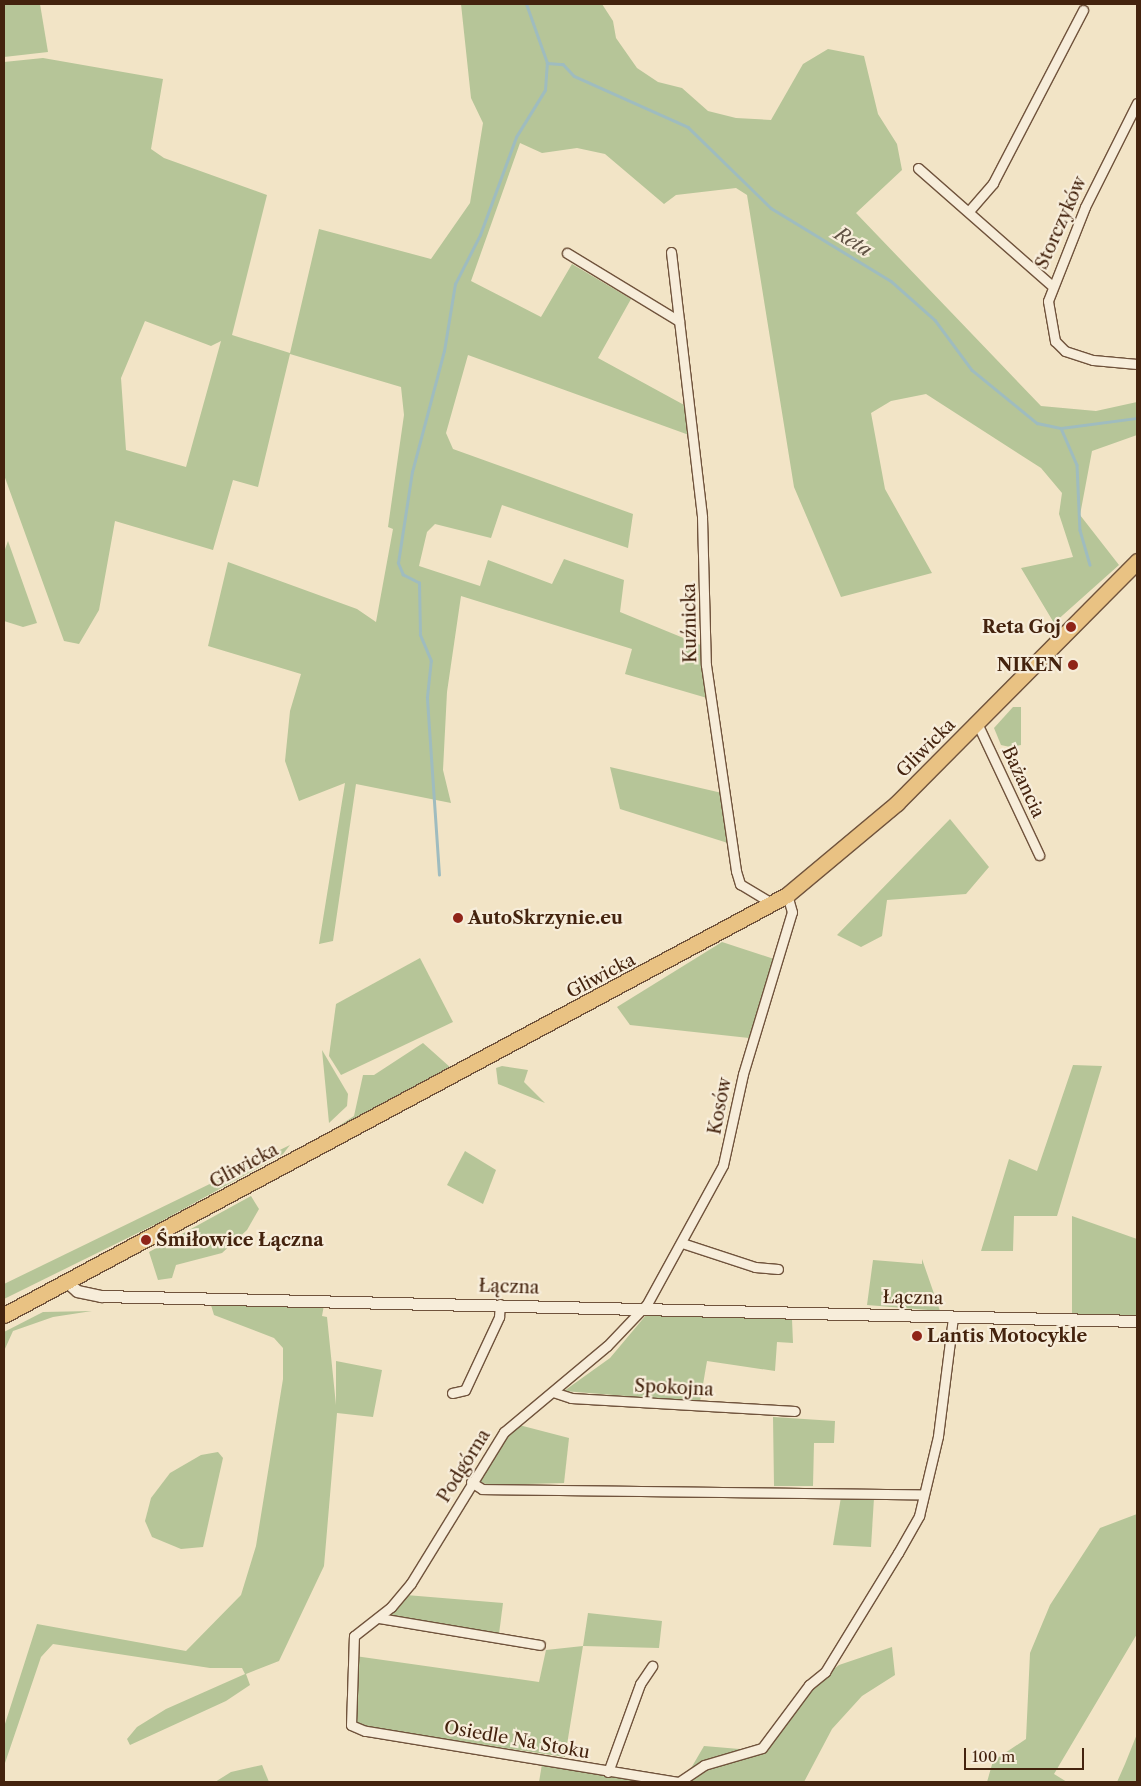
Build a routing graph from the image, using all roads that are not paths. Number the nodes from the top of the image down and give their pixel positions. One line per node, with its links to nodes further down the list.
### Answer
1 (1084, 10): 4 (street)
2 (1137, 103): 7 (street, Storczyków)
3 (918, 168): 4 (street, Storczyków)
4 (970, 211): 7 (street, Storczyków)
5 (671, 252): 8 (street, Kuźnicka)
6 (568, 253): 8 (street)
7 (1051, 285): 9 (street)
8 (679, 321): 14 (street, Kuźnicka)
9 (1137, 364)
10 (1137, 561): 11 (main road, Gliwicka)
11 (977, 723): 12 (street, Bażancia); 13 (main road, Gliwicka)
12 (1039, 855)
13 (787, 895): 14 (main road, Gliwicka); 15 (street, Kosów)
14 (773, 904): 17 (main road, Gliwicka)
15 (682, 1243): 16 (street); 19 (street, Kosów)
16 (778, 1269)
17 (67, 1282): 18 (street, Łączna); 20 (main road, Gliwicka)
18 (500, 1304): 19 (street, Łączna); 24 (street)
19 (642, 1309): 21 (street, Łączna); 23 (street, Podgórna)
20 (4, 1315)
21 (954, 1317): 22 (street, Łączna); 27 (street, Łączna)
22 (1137, 1321)
23 (553, 1392): 25 (street, Spokojna); 26 (street, Podgórna)
24 (452, 1393)
25 (795, 1411)
26 (471, 1482): 27 (street); 28 (street, Podgórna)
27 (922, 1494): 31 (street, Łączna)
28 (379, 1618): 29 (street); 32 (street, Podgórna)
29 (540, 1645)
30 (652, 1666): 33 (street)
31 (825, 1672): 34 (street, Osiedle Na Stoku)
32 (351, 1725): 33 (street, Osiedle Na Stoku)
33 (608, 1772): 34 (street, Osiedle Na Stoku)
34 (678, 1782)

